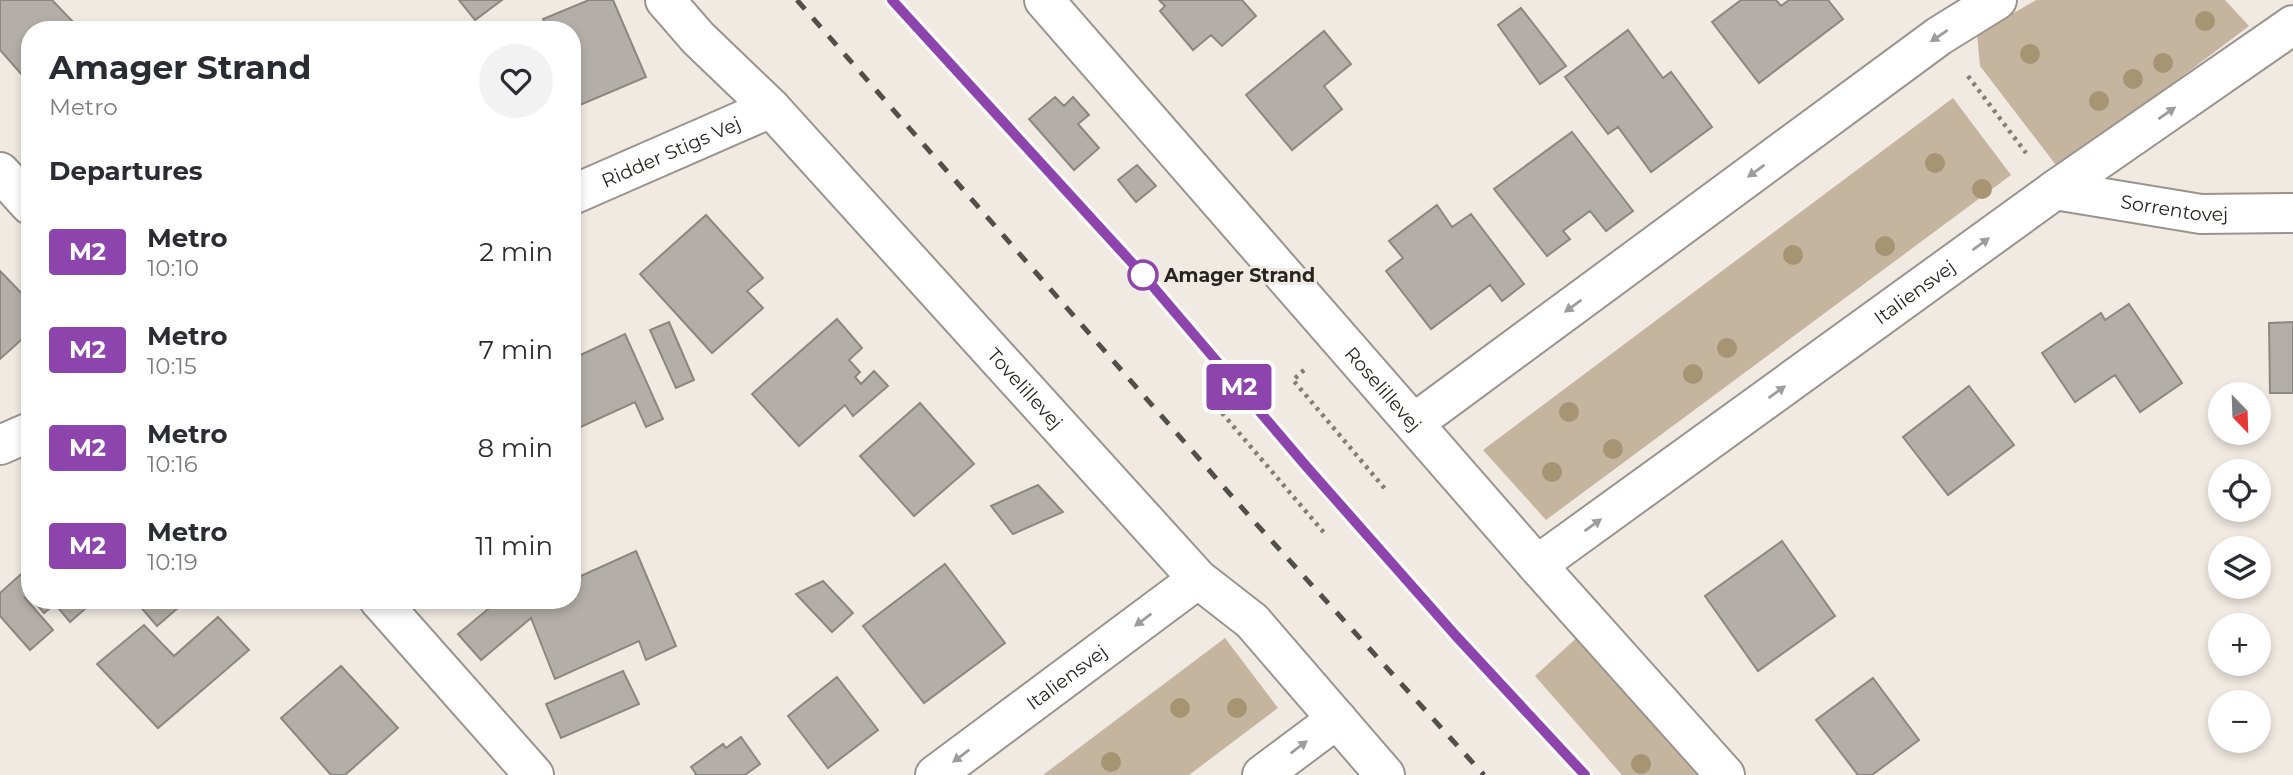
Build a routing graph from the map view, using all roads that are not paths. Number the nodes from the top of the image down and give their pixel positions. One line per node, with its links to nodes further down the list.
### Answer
1 (666, 0): 5 (street, Tovelillevej)
2 (1044, 0): 11 (street, Roselillevej)
3 (1997, 0): 11 (street, one-way to 11)
4 (2293, 24): 7 (street, Italiensvej, one-way to 4)
5 (771, 108): 8 (street, Ridder Stigs Vej); 15 (street, Tovelillevej)
6 (0, 172): 9 (street)
7 (2055, 190): 10 (street, Sorrentovej); 14 (street, Italiensvej, one-way to 7)
8 (581, 191)
9 (21, 195)
10 (2293, 213)
11 (1414, 423): 14 (street, Roselillevej)
12 (21, 436): 13 (street)
13 (0, 445)
14 (1537, 565): 22 (street, Roselillevej)
15 (1198, 579): 17 (street, Tovelillevej); 19 (street, Italiensvej, one-way to 19)
16 (387, 609): 18 (street)
17 (1337, 719): 20 (street, one-way to 17); 21 (street, Tovelillevej)
18 (534, 775)
19 (935, 775)
20 (1262, 775)
21 (1385, 775)
22 (1726, 775)

